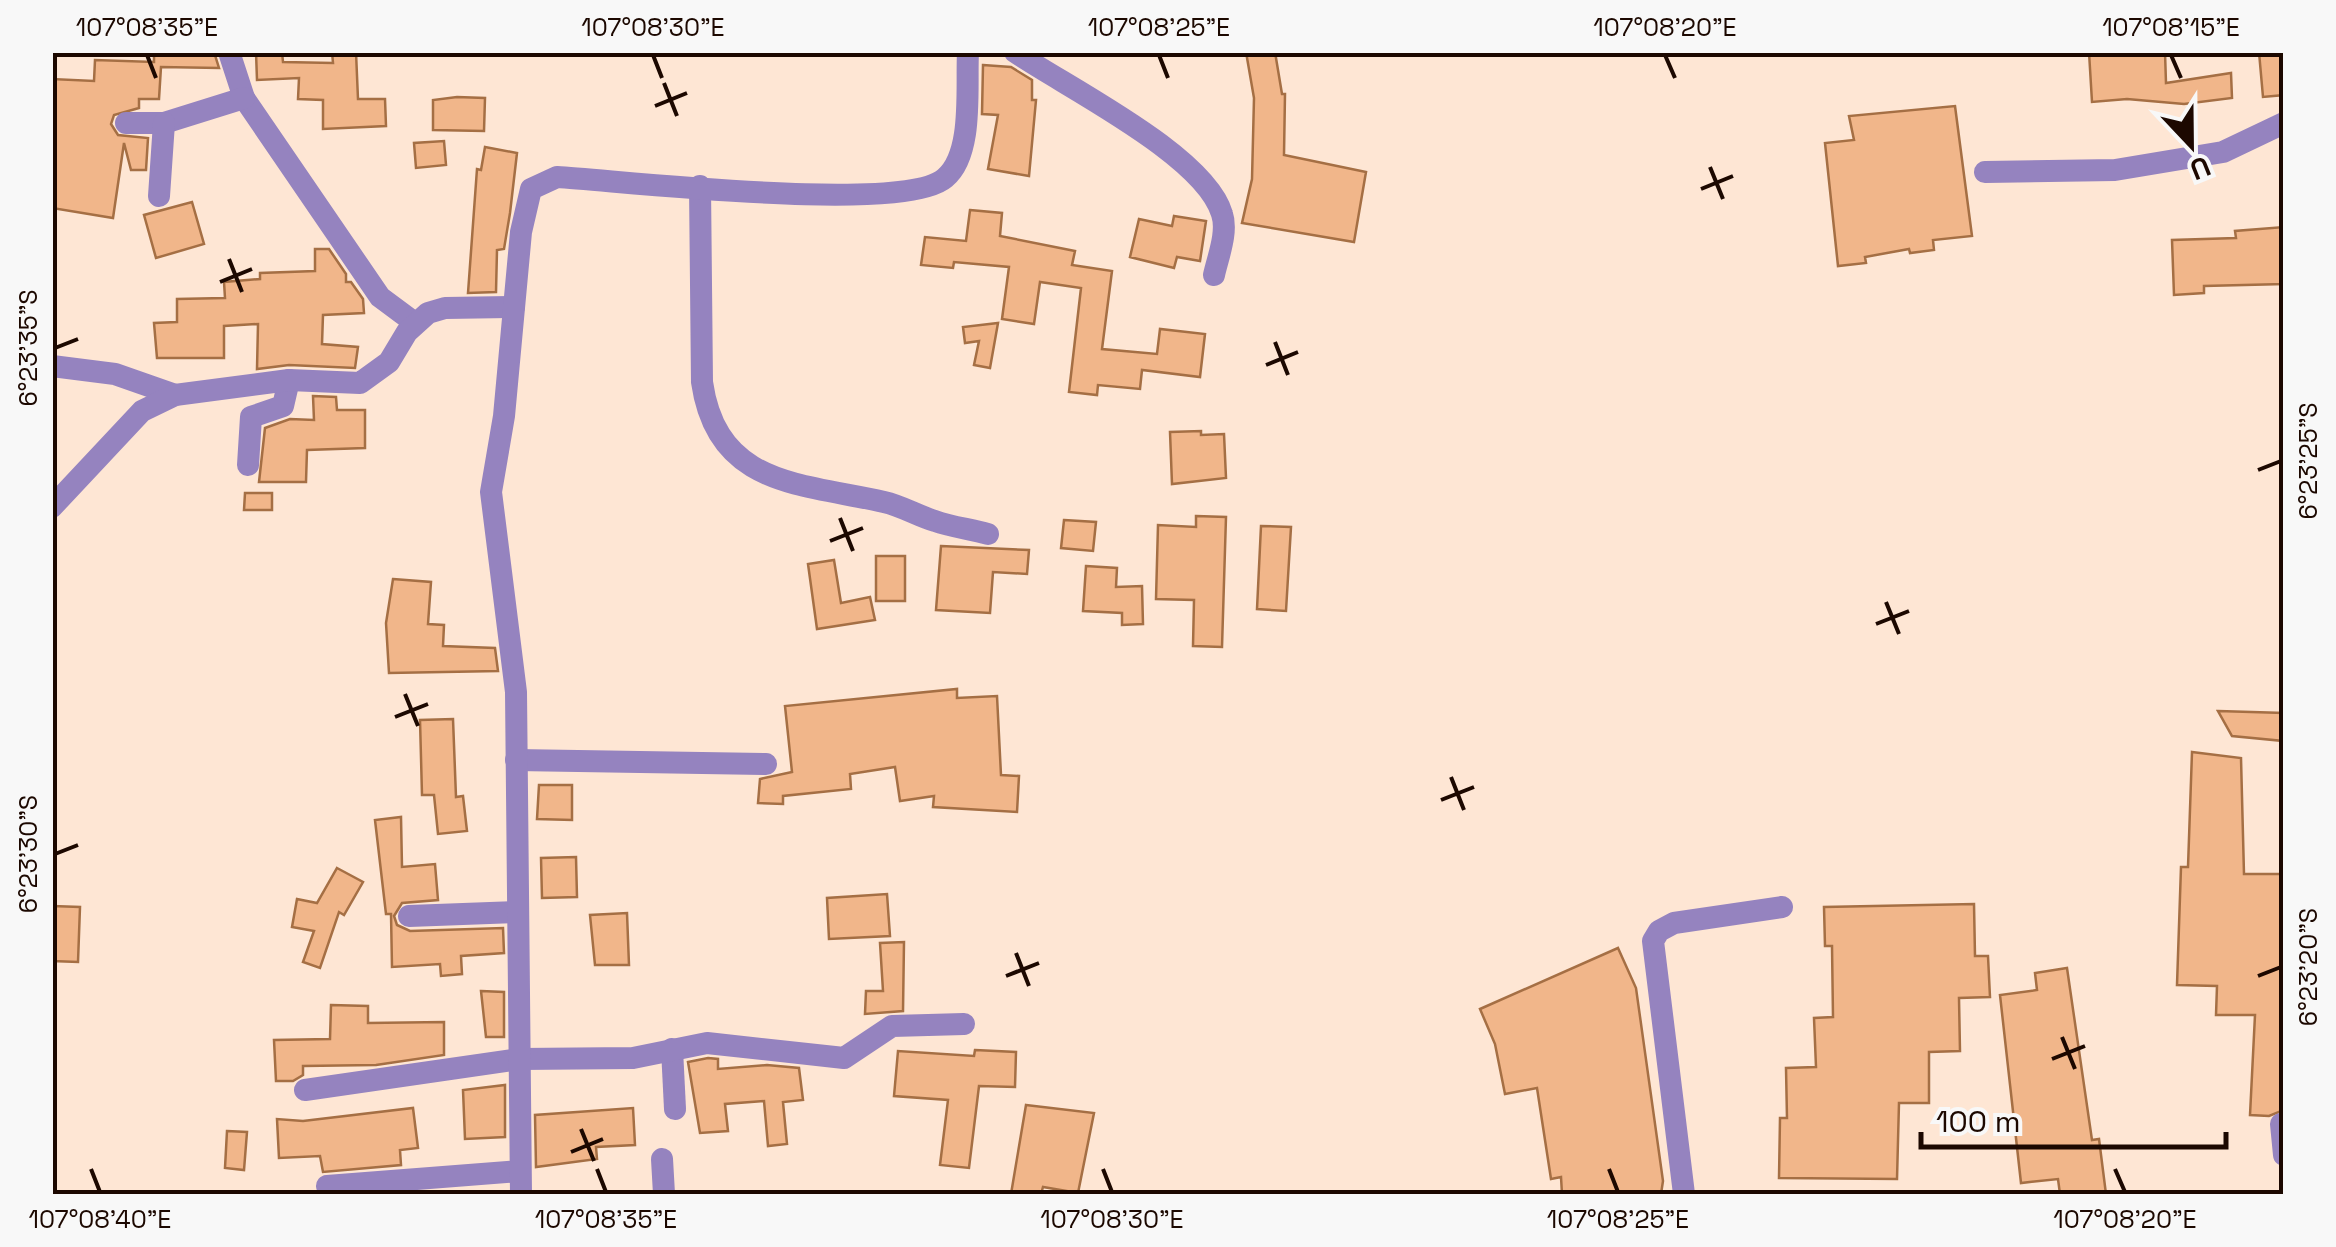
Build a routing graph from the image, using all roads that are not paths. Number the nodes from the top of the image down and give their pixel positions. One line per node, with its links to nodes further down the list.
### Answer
1 (229, 52): 4 (street)
2 (968, 52): 9 (street)
3 (1014, 52): 11 (street)
4 (244, 98): 6 (street); 13 (street)
5 (126, 123): 6 (street)
6 (164, 123): 10 (street)
7 (2284, 123): 8 (street)
8 (1985, 172)
9 (700, 186): 12 (street); 19 (street)
10 (159, 196)
11 (1214, 275)
12 (514, 308): 13 (street); 20 (street)
13 (415, 323): 15 (street)
14 (52, 366): 16 (street)
15 (289, 380): 16 (street); 17 (street)
16 (175, 395): 18 (street)
17 (248, 464)
18 (52, 507)
19 (988, 534)
20 (516, 760): 21 (street); 23 (street)
21 (766, 764)
22 (1782, 908): 36 (street)
23 (518, 912): 24 (street); 27 (street)
24 (409, 916)
25 (964, 1024): 26 (street)
26 (672, 1049): 27 (street); 29 (street)
27 (520, 1059): 28 (street); 33 (street)
28 (305, 1090)
29 (674, 1109)
30 (2281, 1124): 31 (street)
31 (2284, 1154)
32 (662, 1159): 35 (street)
33 (521, 1183): 34 (street)
34 (326, 1186)
35 (664, 1194)
36 (1684, 1194)

